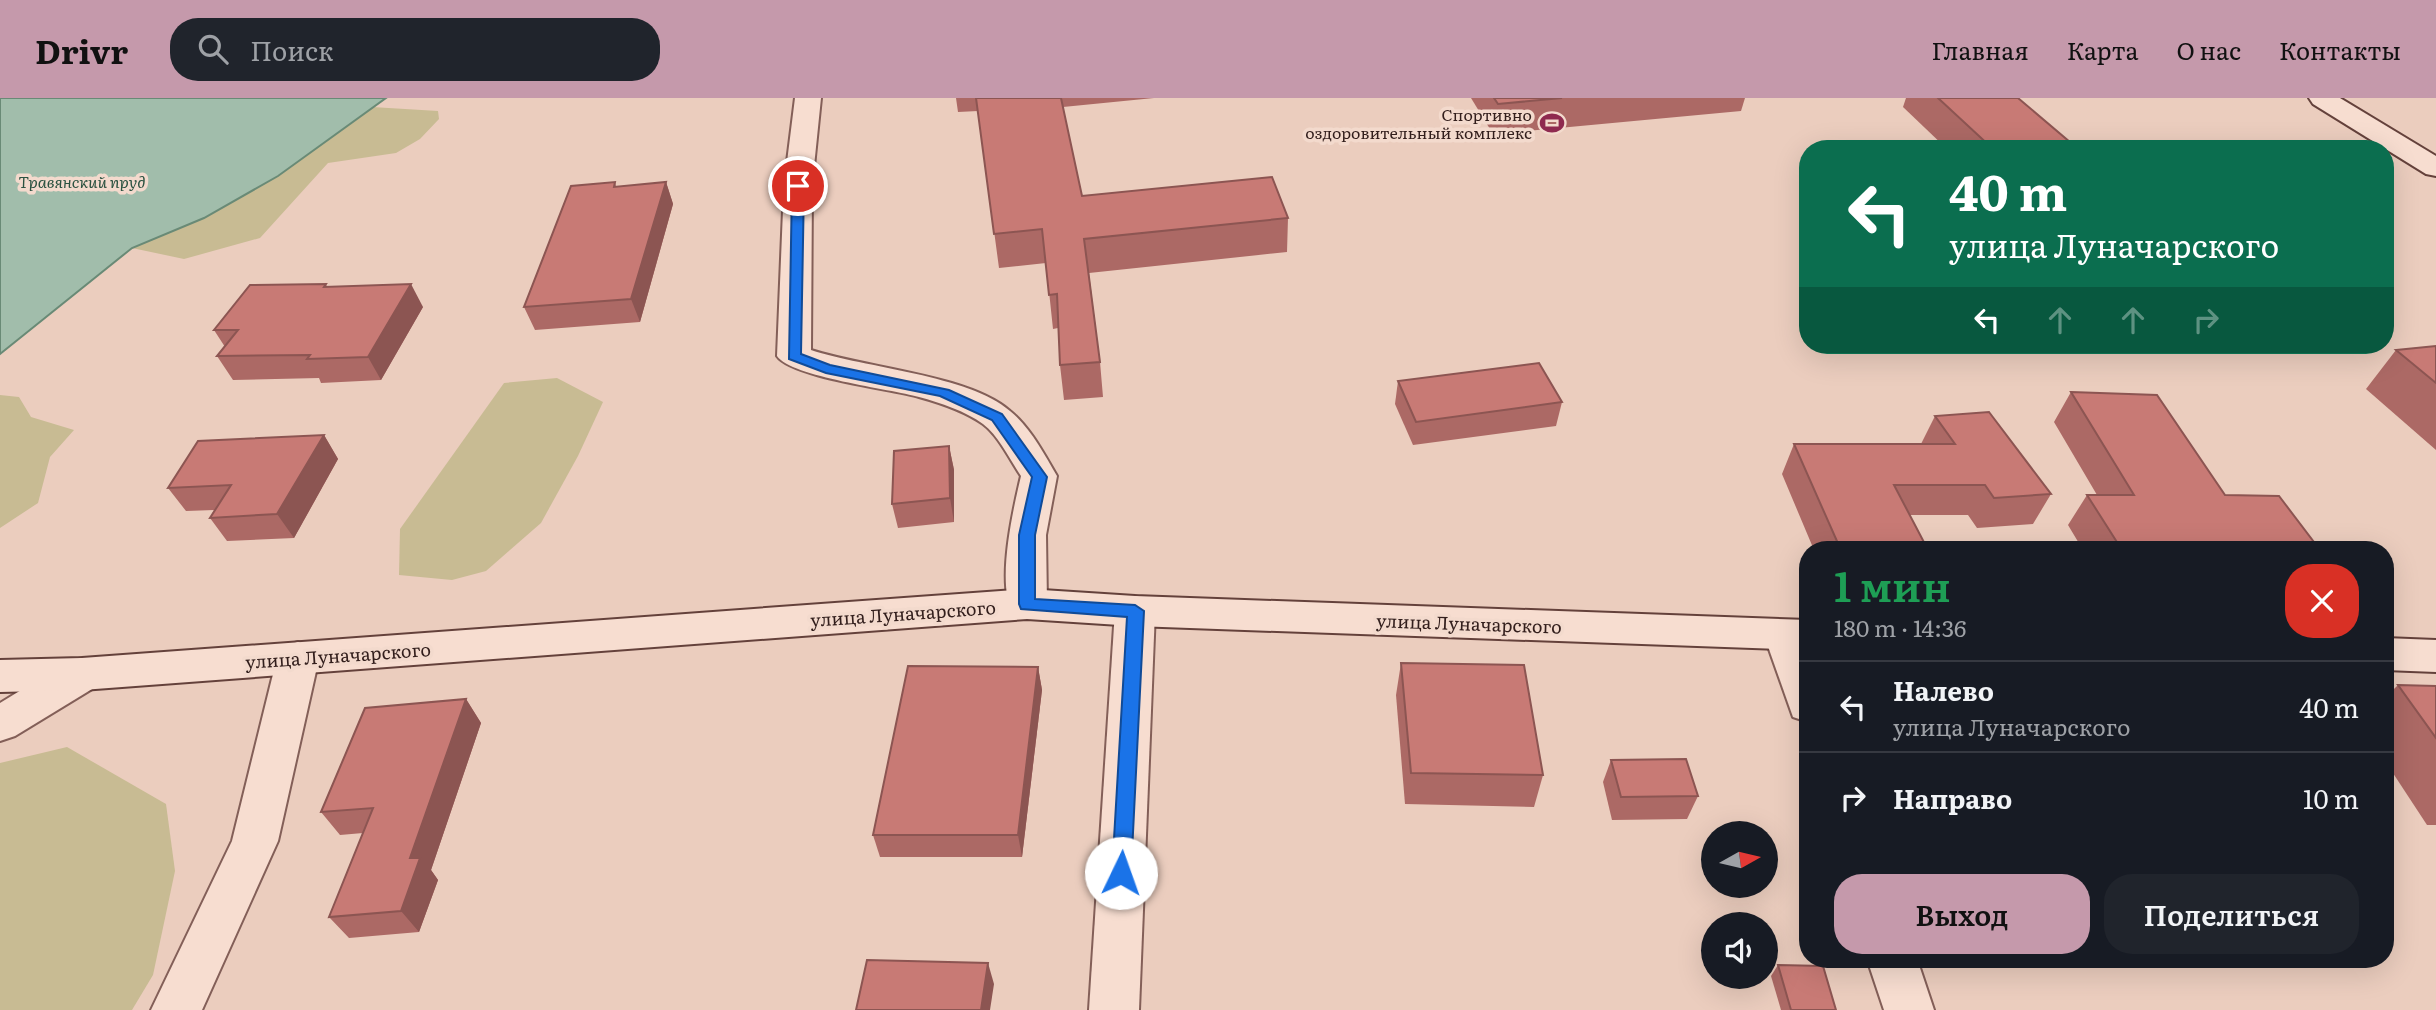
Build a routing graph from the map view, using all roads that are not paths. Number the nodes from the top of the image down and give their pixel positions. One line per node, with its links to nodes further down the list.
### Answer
1 (808, 98): 6 (street)
2 (2322, 98): 3 (street)
3 (2390, 140)
4 (2394, 142): 5 (street)
5 (2436, 168)
6 (1027, 604): 7 (street, улица Луначарского); 12 (street, улица Луначарского)
7 (1135, 611): 8 (street, улица Луначарского); 18 (street)
8 (1796, 635): 9 (street)
9 (1799, 652)
10 (2394, 654): 11 (street)
11 (2436, 656)
12 (298, 659): 13 (street, улица Луначарского); 17 (street)
13 (82, 674): 14 (street, улица Луначарского); 15 (street)
14 (0, 676)
15 (0, 724)
16 (1895, 968): 19 (street)
17 (176, 1010)
18 (1114, 1010)
19 (1909, 1010)

